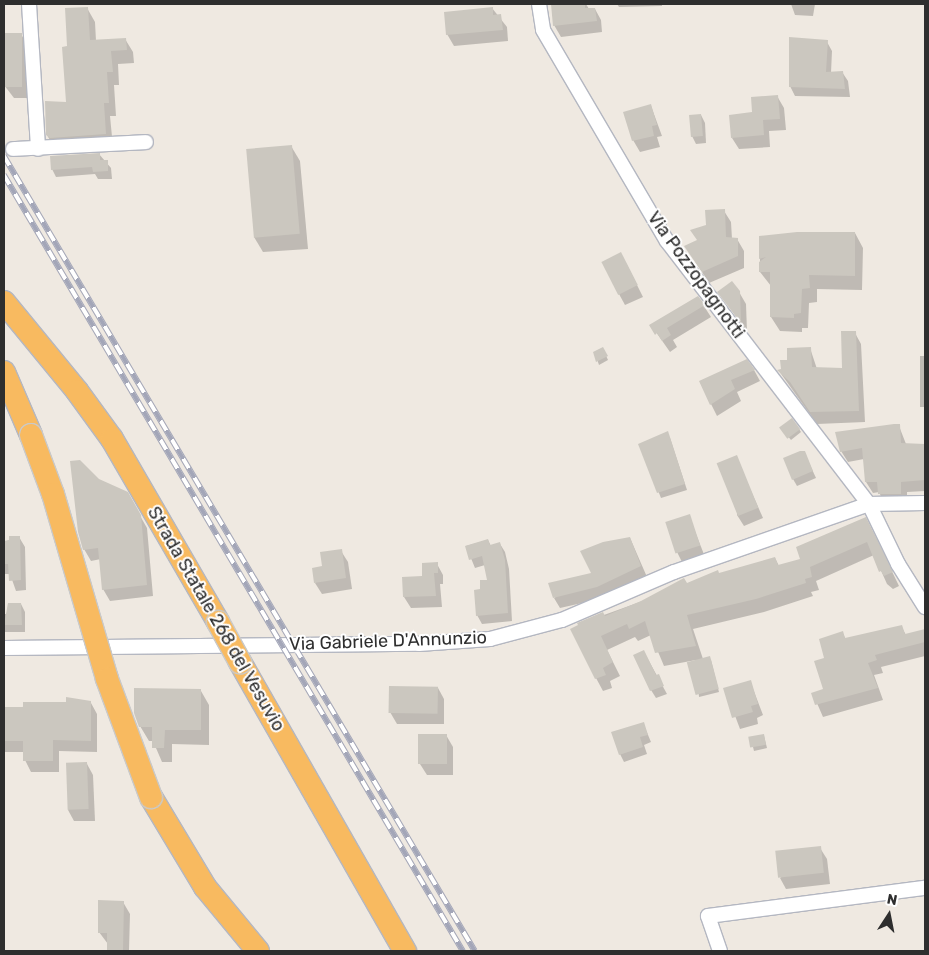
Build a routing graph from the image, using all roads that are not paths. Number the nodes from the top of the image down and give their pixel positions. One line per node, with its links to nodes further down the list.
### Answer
1 (29, 4): 5 (street)
2 (539, 4): 9 (street, Via Pozzopagnotti)
3 (146, 142): 5 (street)
4 (14, 149): 5 (street)
5 (38, 149)
6 (4, 302): 14 (highway, Strada Statale 268 del Vesuvio, bridge)
7 (4, 372): 13 (highway, bridge)
8 (925, 503): 9 (street, Via Gabriele D'Annunzio)
9 (869, 504): 10 (street, Via Pozzopagnotti); 11 (street, Via Gabriele D'Annunzio)
10 (925, 607)
11 (4, 648)
12 (925, 888): 15 (street)
13 (258, 951)
14 (405, 951)
15 (720, 951)

